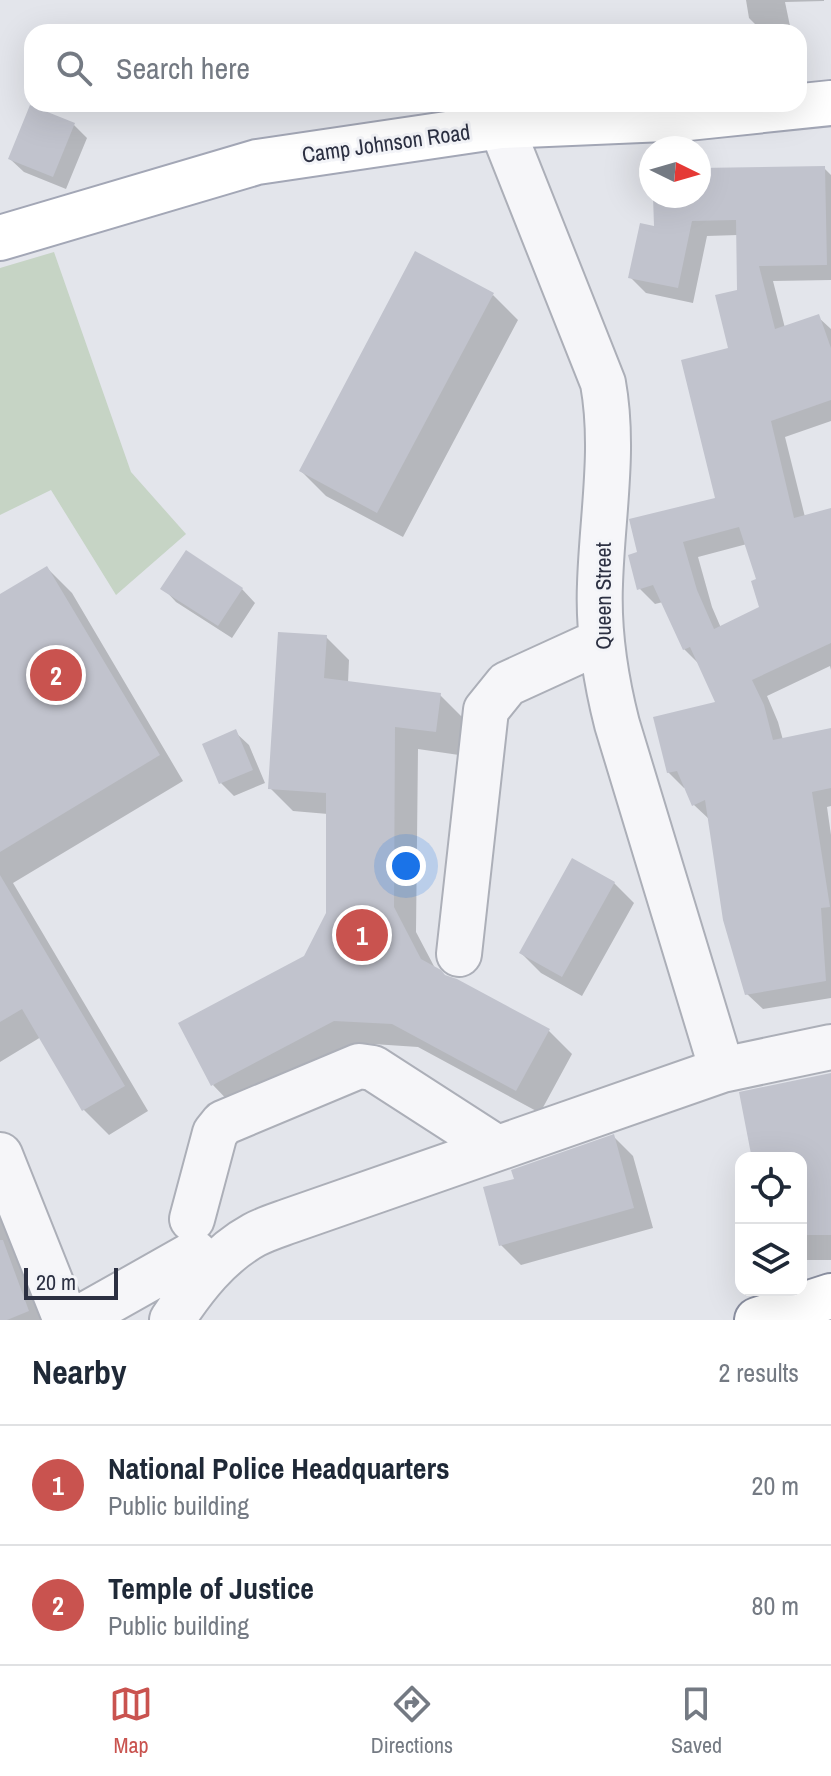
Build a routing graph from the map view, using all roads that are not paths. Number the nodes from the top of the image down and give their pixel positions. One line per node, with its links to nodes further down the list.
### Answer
1 (831, 103): 2 (main road, Camp Johnson Road)
2 (807, 106)
3 (745, 112): 4 (main road, Camp Johnson Road)
4 (501, 126): 5 (main road, Camp Johnson Road); 6 (street, Queen Street)
5 (0, 238)
6 (601, 641): 7 (street); 9 (street, Queen Street)
7 (459, 954)
8 (831, 1047): 9 (street)
9 (722, 1070): 10 (street)
10 (497, 1148): 11 (street); 13 (street)
11 (0, 1155)
12 (831, 1296): 14 (main road)
13 (172, 1320)
14 (757, 1320)

